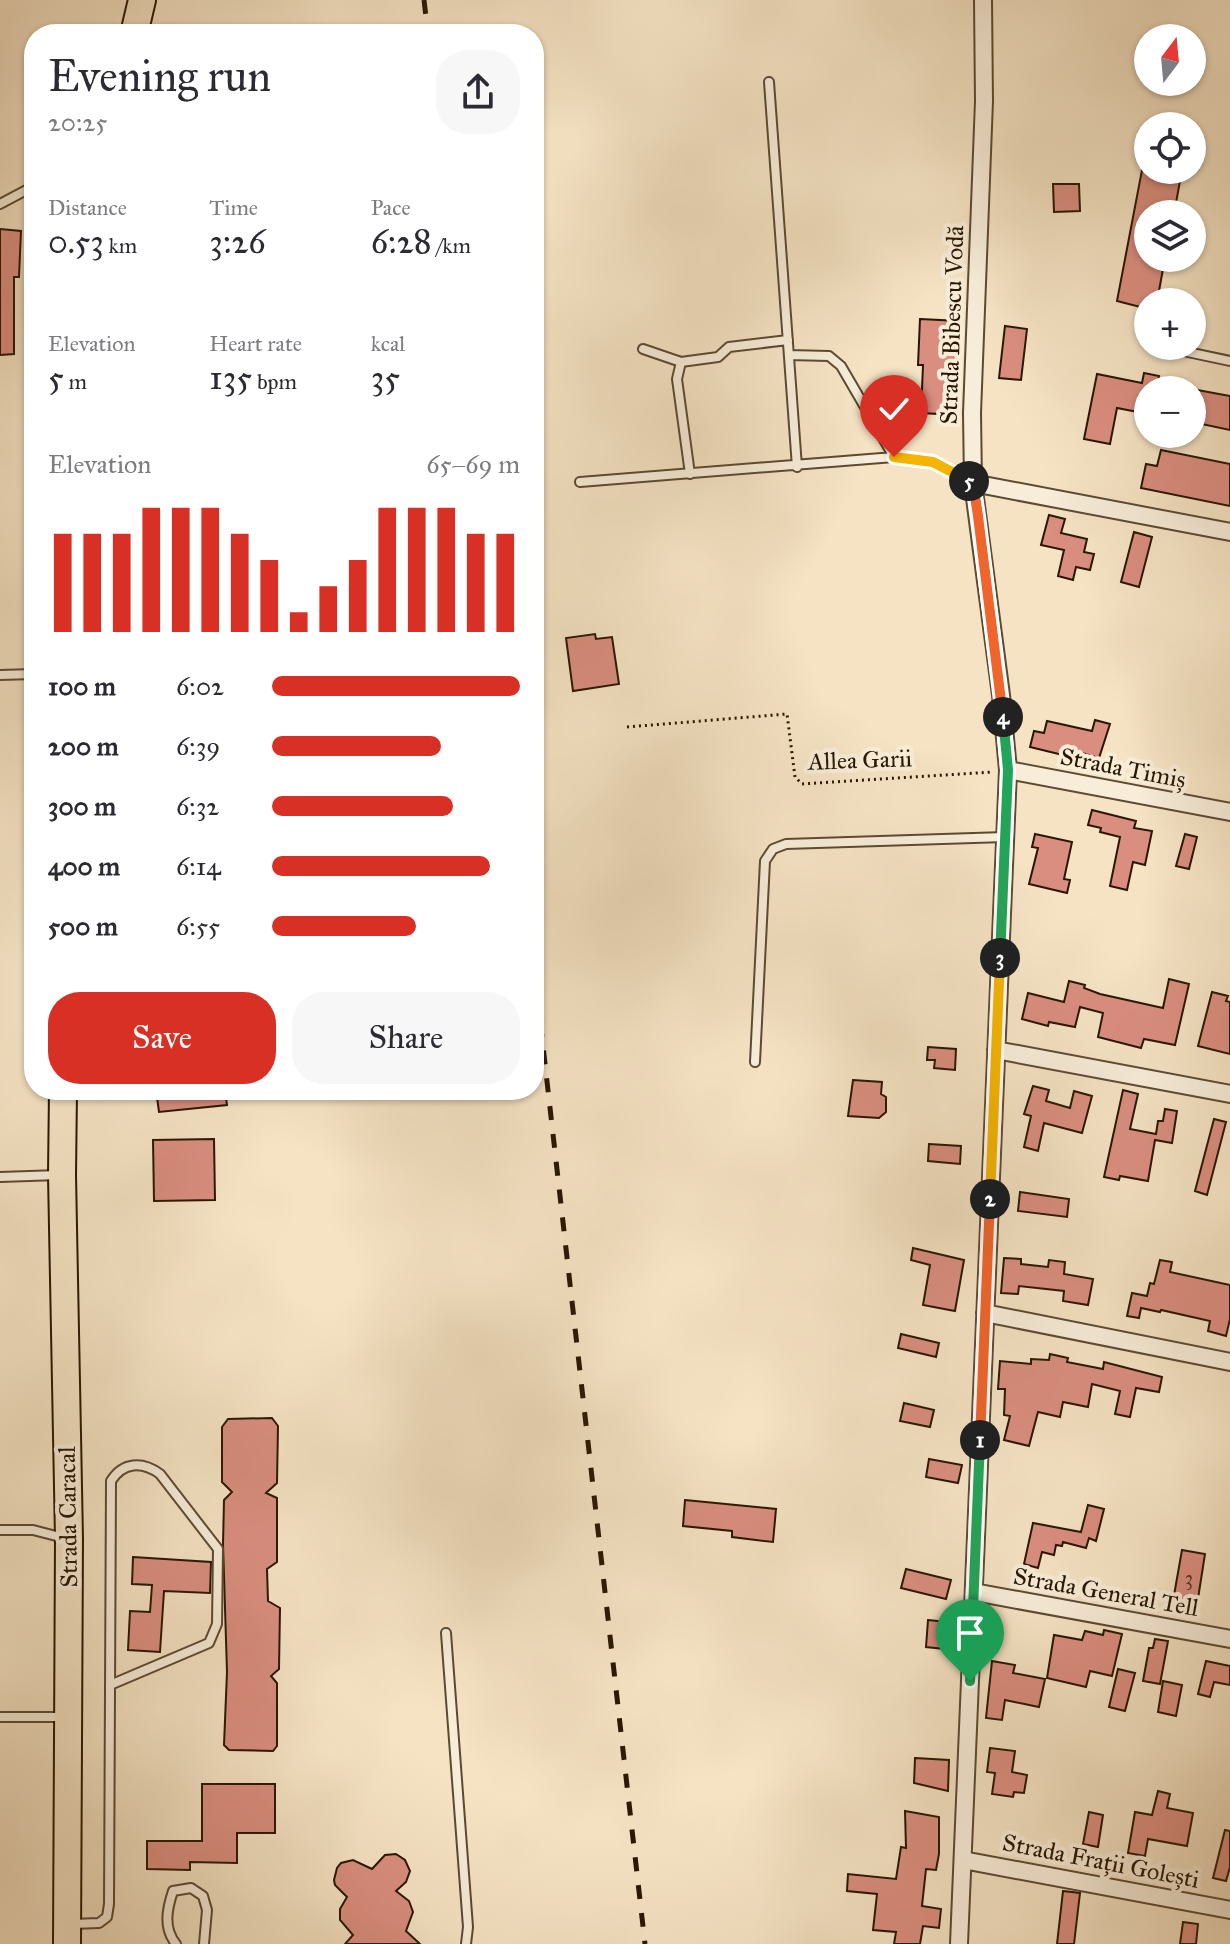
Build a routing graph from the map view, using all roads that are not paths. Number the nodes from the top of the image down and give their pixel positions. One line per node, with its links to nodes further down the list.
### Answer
1 (142, 0): 3 (main road)
2 (983, 0): 17 (street, Strada Bibescu Vodă)
3 (136, 24)
4 (769, 82): 7 (lane)
5 (24, 191): 6 (lane)
6 (0, 204)
7 (788, 340): 9 (lane); 12 (lane)
8 (643, 349): 12 (lane)
9 (789, 355): 13 (lane); 14 (lane)
10 (1206, 356): 11 (lane)
11 (1230, 361)
12 (681, 362): 15 (lane)
13 (894, 457): 14 (lane); 17 (lane)
14 (797, 467): 15 (lane)
15 (690, 474): 16 (lane)
16 (580, 482)
17 (973, 483): 18 (street); 21 (street, Strada Bibescu Vodă)
18 (1230, 532)
19 (24, 674): 20 (lane)
20 (0, 675)
21 (1008, 770): 22 (street, Strada Timiș); 23 (street, Strada Bibescu Vodă)
22 (1230, 812)
23 (1005, 837): 24 (street, Strada Bibescu Vodă); 25 (lane)
24 (996, 1050): 26 (street); 30 (street, Strada Bibescu Vodă)
25 (755, 1062)
26 (1230, 1094)
27 (63, 1100): 28 (main road, Strada Caracal)
28 (62, 1175): 29 (lane); 33 (main road, Strada Caracal)
29 (0, 1177)
30 (985, 1313): 31 (street); 34 (street, Strada Bibescu Vodă)
31 (1230, 1362)
32 (0, 1530): 33 (lane)
33 (69, 1539): 39 (main road, Strada Caracal)
34 (974, 1592): 36 (street, Strada General Tell); 40 (street, Strada Bibescu Vodă)
35 (446, 1633): 45 (lane)
36 (1230, 1639)
37 (110, 1685): 37 (lane); 42 (lane)
38 (0, 1717): 39 (lane)
39 (68, 1717): 42 (main road, Strada Caracal)
40 (963, 1860): 41 (street, Strada Frații Golești); 46 (street, Strada Bibescu Vodă)
41 (1230, 1910)
42 (67, 1934)
43 (176, 1944): 44 (lane)
44 (204, 1944)
45 (466, 1944)
46 (959, 1944)

